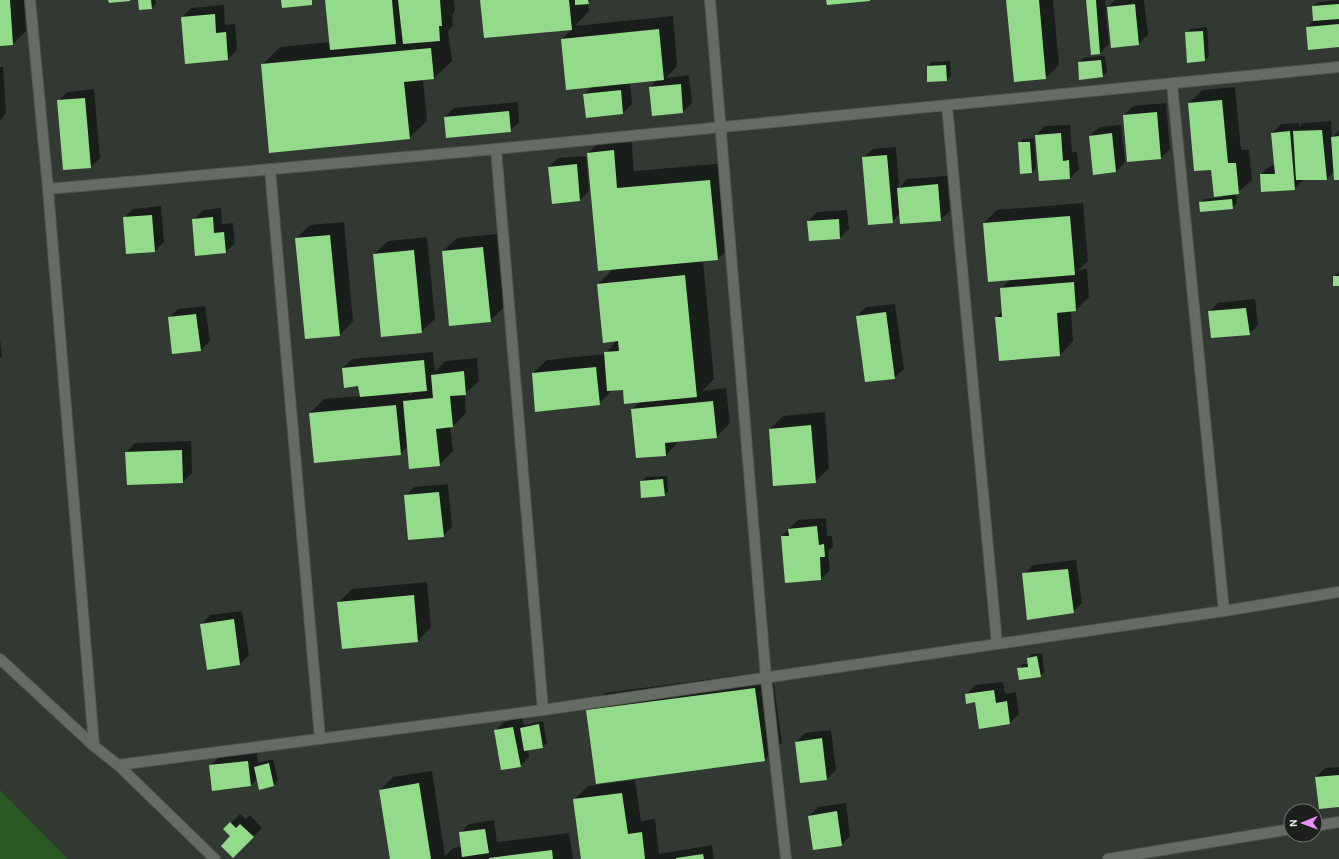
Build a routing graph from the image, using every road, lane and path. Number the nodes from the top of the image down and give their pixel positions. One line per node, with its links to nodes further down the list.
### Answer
1 (30, 0): 9 (street)
2 (710, 0): 6 (street)
3 (1339, 68): 4 (street)
4 (1172, 84): 5 (street); 11 (street)
5 (947, 106): 6 (street); 12 (street)
6 (722, 128): 7 (street); 14 (street)
7 (496, 149): 8 (street); 15 (street)
8 (270, 169): 9 (street); 16 (street)
9 (48, 189): 17 (street)
10 (1339, 592): 11 (street)
11 (1224, 611): 12 (street)
12 (997, 644): 14 (street)
13 (0, 660): 17 (street)
14 (766, 678): 15 (street); 23 (street)
15 (543, 710): 16 (street)
16 (320, 739): 18 (street)
17 (94, 746): 18 (street)
18 (118, 765): 22 (street)
19 (1339, 822): 20 (street)
20 (1323, 825)
21 (1283, 831): 24 (street)
22 (215, 859)
23 (786, 859)
24 (1108, 859)

